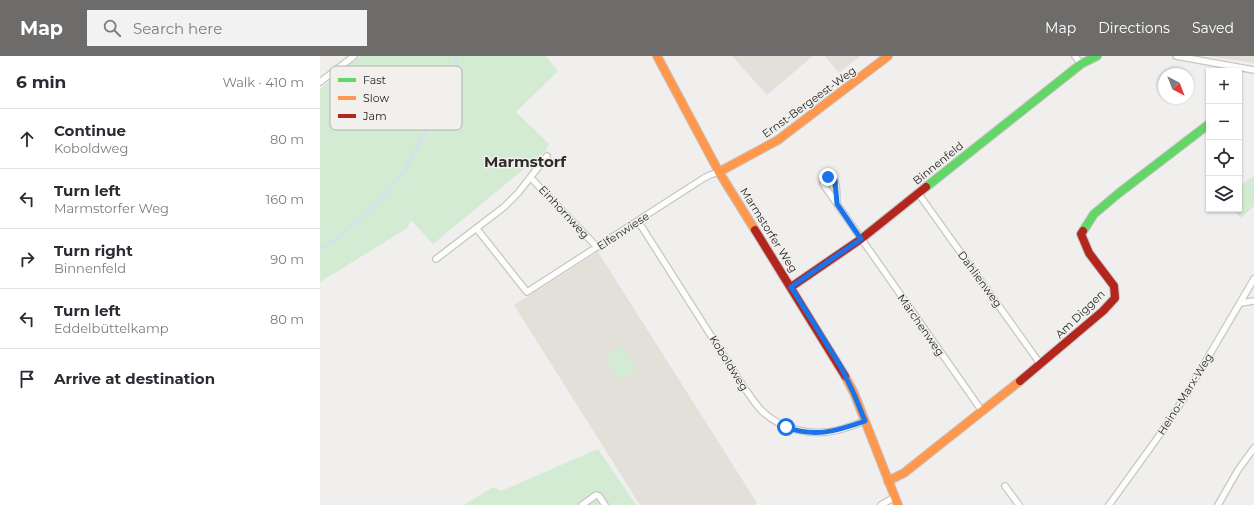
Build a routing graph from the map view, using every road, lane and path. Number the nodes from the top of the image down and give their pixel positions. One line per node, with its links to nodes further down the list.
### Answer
1 (354, 56): 8 (street)
2 (657, 56): 16 (street, Marmstorfer Weg)
3 (888, 56): 16 (street, Ernst-Bergeest-Weg)
4 (1075, 56): 7 (street)
5 (1097, 56): 7 (street, Binnenfeld)
6 (1176, 56): 9 (street)
7 (1081, 64): 18 (street, Binnenfeld)
8 (341, 66)
9 (1229, 68)
10 (1242, 69): 11 (street)
11 (1254, 70)
12 (330, 74): 13 (street)
13 (320, 82)
14 (1206, 126): 29 (street, Am Diggen)
15 (547, 156): 17 (street)
16 (719, 172): 20 (street, Elfenwiese); 26 (street, Marmstorfer Weg)
17 (531, 178): 21 (street); 23 (street, Einhornweg)
18 (918, 193): 22 (street, Binnenfeld); 29 (street, Dahlienweg)
19 (837, 204): 22 (street, Märchenweg)
20 (638, 221): 23 (street, Elfenwiese); 31 (street, Koboldweg)
21 (477, 229): 23 (street, Elfenwiese); 24 (street)
22 (861, 239): 26 (street, Binnenfeld); 30 (street, Märchenweg)
23 (597, 247)
24 (436, 259)
25 (1254, 279): 28 (street, Heino-Marx-Weg)
26 (791, 287): 31 (street, Marmstorfer Weg)
27 (1254, 301): 28 (street)
28 (1241, 303): 40 (street, Heino-Marx-Weg)
29 (1041, 365): 30 (street, Am Diggen)
30 (982, 411): 33 (street, Am Diggen)
31 (865, 421): 33 (street, Marmstorfer Weg)
32 (1254, 448): 41 (street)
33 (888, 481): 35 (street, Marmstorfer Weg)
34 (1006, 486): 39 (street)
35 (897, 501): 38 (street)
36 (582, 505): 37 (street)
37 (605, 505)
38 (882, 505)
39 (1019, 505)
40 (1109, 505)
41 (1218, 505)

